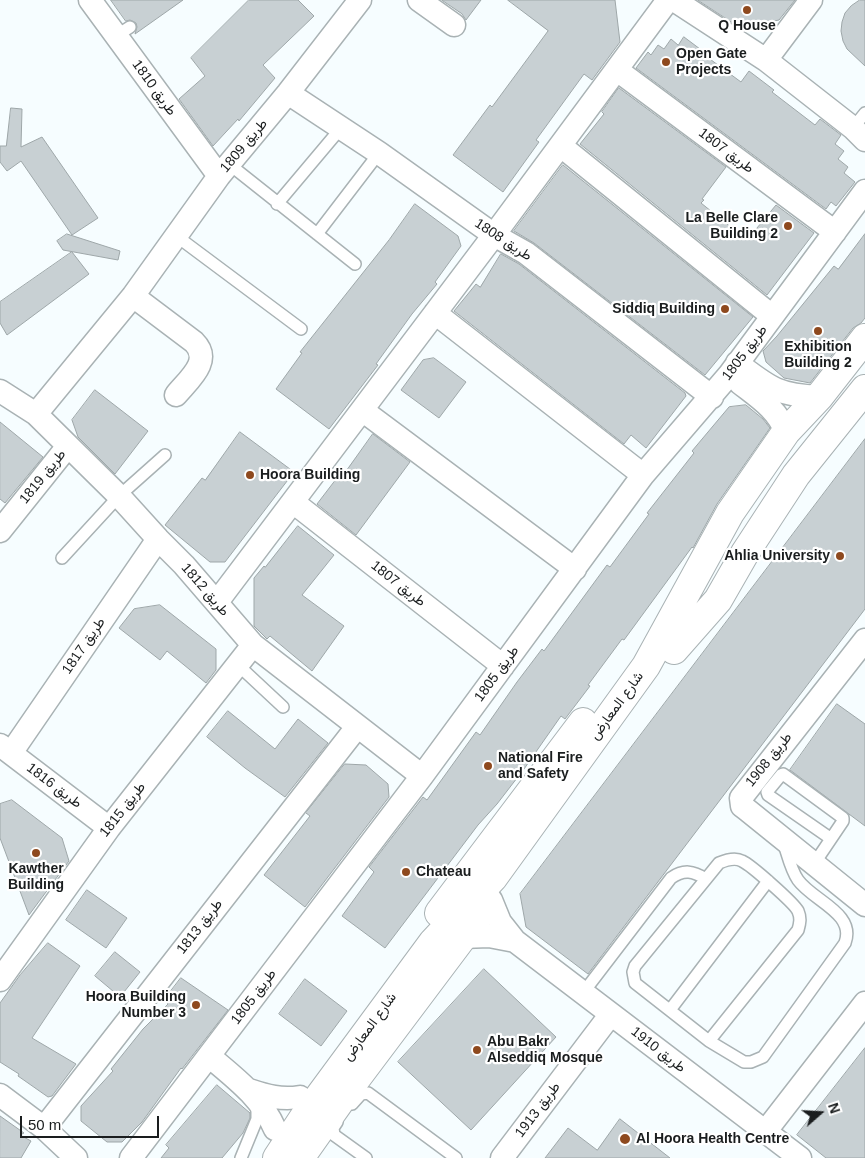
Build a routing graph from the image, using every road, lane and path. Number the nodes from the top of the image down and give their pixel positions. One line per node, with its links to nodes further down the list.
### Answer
1 (90, 0): 15 (street, طريق 1810)
2 (360, 0): 10 (street, طريق 1809)
3 (419, 0): 7 (street)
4 (668, 0): 9 (street)
5 (674, 0): 8 (street)
6 (811, 0): 8 (street)
7 (454, 25)
8 (766, 60): 11 (street)
9 (617, 70): 13 (street); 18 (street, طريق 1807)
10 (288, 92): 12 (street, طريق 1808); 15 (street, طريق 1809)
11 (861, 127)
12 (341, 128): 14 (street, طريق 1808); 17 (lane)
13 (561, 146): 21 (street); 25 (street)
14 (379, 153): 19 (lane); 21 (street, طريق 1808)
15 (224, 170): 17 (lane); 20 (street, طريق 1809)
16 (865, 191): 18 (street, طريق 1805)
17 (277, 204): 19 (lane)
18 (835, 232): 25 (street, طريق 1805)
19 (318, 234): 22 (lane)
20 (175, 235): 23 (street, طريق 1809); 26 (lane)
21 (494, 235): 24 (street); 33 (street, طريق 1808)
22 (355, 264)
23 (133, 296): 32 (street); 36 (street, طريق 1809)
24 (435, 313): 35 (street); 40 (street)
25 (772, 316): 29 (street, طريق 1805)
26 (301, 329)
27 (865, 338): 34 (main road, شارع المعارض)
28 (865, 360): 51 (main road, شارع المعارض)
29 (733, 369): 33 (street, طريق 1805); 34 (street); 37 (street)
30 (865, 389): 51 (main road)
31 (0, 391): 36 (street, طريق 1812)
32 (176, 395)
33 (712, 396): 40 (street, طريق 1805)
34 (819, 397): 37 (main road, شارع المعارض)
35 (362, 410): 42 (street); 46 (street)
36 (36, 414): 38 (street, طريق 1812)
37 (786, 432): 47 (main road, شارع المعارض)
38 (68, 446): 41 (street, طريق 1812); 43 (street, طريق 1819)
39 (165, 455): 41 (lane)
40 (643, 475): 46 (street, طريق 1805)
41 (119, 496): 44 (street, طريق 1812); 45 (lane)
42 (293, 502): 48 (street); 53 (street, طريق 1807)
43 (0, 531)
44 (158, 539): 48 (street, طريق 1812); 56 (street, طريق 1817)
45 (62, 558)
46 (575, 569): 53 (street, طريق 1805)
47 (684, 598): 77 (main road); 86 (main road, شارع المعارض)
48 (217, 602): 50 (street, طريق 1812)
49 (865, 640): 60 (street, طريق 1908)
50 (253, 645): 52 (street, طريق 1815); 55 (street, طريق 1812)
51 (674, 650): 64 (main road, شارع المعارض)
52 (238, 665): 54 (lane); 58 (street, طريق 1815)
53 (503, 666): 57 (street, طريق 1805)
54 (283, 707)
55 (357, 727): 57 (street, طريق 1812); 78 (street, طريق 1813)
56 (5, 749): 58 (street, طريق 1816)
57 (422, 776): 74 (street, طريق 1805)
58 (108, 828): 68 (street, طريق 1815)
59 (830, 838): 59 (lane); 61 (lane)
60 (783, 840): 61 (street, طريق 1908); 73 (lane)
61 (814, 864): 65 (street, طريق 1908)
62 (706, 879): 63 (lane); 69 (lane); 71 (lane)
63 (768, 882): 71 (lane); 73 (lane)
64 (490, 900): 66 (main road, شارع المعارض); 67 (street, طريق 1910)
65 (865, 905)
66 (462, 937): 67 (street, طريق 1910); 87 (main road, شارع المعارض)
67 (515, 941): 69 (street, طريق 1910)
68 (0, 980)
69 (583, 993): 72 (street, طريق 1910)
70 (865, 1003): 80 (street)
71 (670, 1010): 73 (lane)
72 (611, 1014): 80 (street, طريق 1910); 90 (street, طريق 1913)
73 (709, 1040)
74 (209, 1056): 75 (street); 83 (street, طريق 1805)
75 (253, 1094): 77 (street); 79 (street); 84 (lane)
76 (0, 1095): 78 (street)
77 (300, 1098): 79 (main road)
78 (44, 1128): 82 (street)
79 (275, 1129): 85 (main road)
80 (765, 1132): 81 (street, طريق 1910)
81 (788, 1154)
82 (76, 1158)
83 (131, 1158)
84 (241, 1158)
85 (261, 1158)
86 (277, 1158)
87 (300, 1158)
88 (366, 1158): 89 (lane)
89 (456, 1158)
90 (502, 1158)

